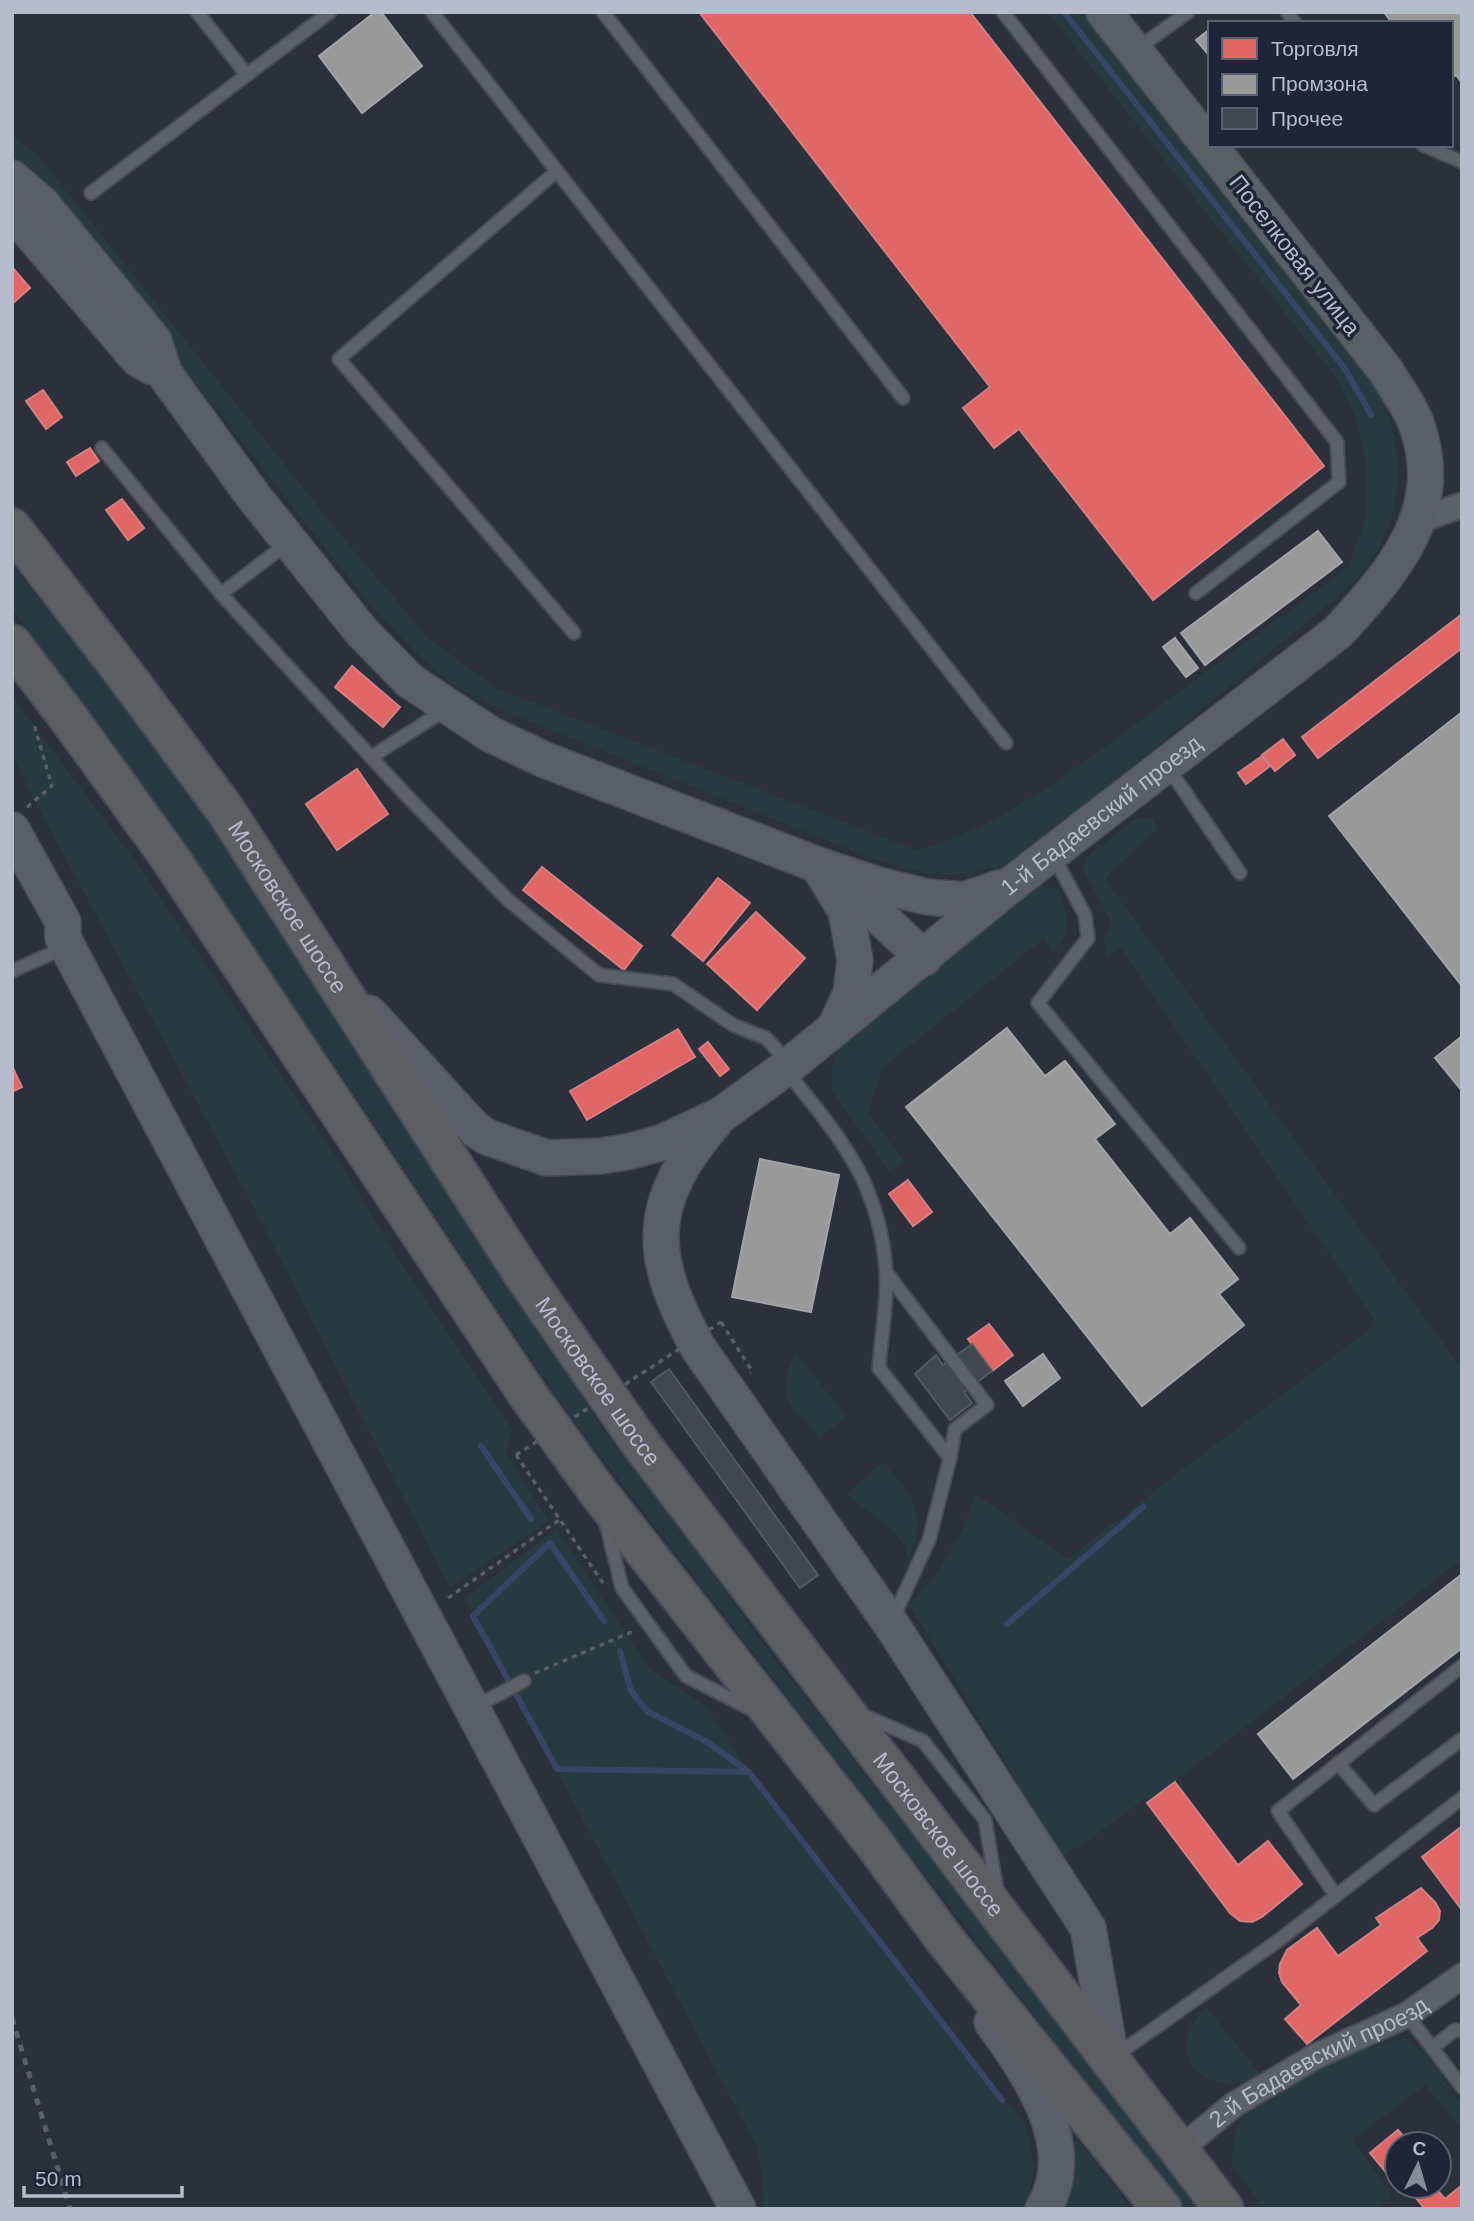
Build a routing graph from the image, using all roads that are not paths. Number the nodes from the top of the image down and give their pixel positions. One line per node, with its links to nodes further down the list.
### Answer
1 (197, 12): 9 (lane)
2 (330, 12): 9 (lane)
3 (432, 12): 14 (lane)
4 (603, 12): 19 (lane)
5 (1003, 12): 25 (lane)
6 (1104, 12): 8 (street, Поселковая улица)
7 (1188, 12): 8 (lane)
8 (1135, 50): 10 (street, Поселковая улица)
9 (247, 75): 16 (lane)
10 (1208, 144)
11 (1211, 147): 22 (street, Поселковая улица)
12 (1428, 147): 13 (lane)
13 (1462, 162)
14 (557, 171): 27 (lane); 30 (lane)
15 (12, 178): 18 (street)
16 (91, 193)
17 (12, 211): 18 (street)
18 (164, 373): 24 (street)
19 (903, 398)
20 (102, 448): 26 (lane)
21 (1462, 505): 22 (street)
22 (1418, 522): 32 (street, 1-й Бадаевский проезд)
23 (12, 528): 41 (highway, Московское шоссе)
24 (289, 542): 26 (lane); 29 (street)
25 (1196, 593)
26 (221, 594): 31 (lane)
27 (574, 633)
28 (12, 644): 57 (highway)
29 (448, 708): 31 (lane); 35 (street)
30 (1006, 743)
31 (371, 757): 44 (lane)
32 (1166, 765): 34 (street, 1-й Бадаевский проезд); 36 (lane)
33 (19, 819): 39 (street)
34 (1052, 853): 38 (street, 1-й Бадаевский проезд); 46 (lane)
35 (818, 865): 38 (street); 40 (street); 43 (street)
36 (1240, 873)
37 (12, 874): 39 (street)
38 (1013, 883): 40 (street, 1-й Бадаевский проезд)
39 (65, 942): 42 (lane); 52 (street)
40 (924, 958): 43 (street, 1-й Бадаевский проезд)
41 (329, 969): 45 (street); 62 (highway, Московское шоссе)
42 (12, 971)
43 (834, 1030): 44 (street, 1-й Бадаевский проезд)
44 (788, 1067): 45 (street, 1-й Бадаевский проезд); 47 (lane)
45 (720, 1115): 49 (street)
46 (1239, 1248)
47 (886, 1272): 48 (lane); 48 (lane)
48 (950, 1458): 49 (lane)
49 (891, 1624): 62 (street)
50 (1462, 1666): 54 (lane)
51 (524, 1681): 52 (lane)
52 (472, 1708): 65 (street)
53 (1462, 1739): 54 (lane)
54 (1338, 1763): 56 (lane)
55 (1462, 1798): 56 (lane)
56 (1336, 1896): 62 (lane)
57 (945, 1940): 66 (street); 67 (highway)
58 (1462, 1976): 59 (street, 2-й Бадаевский проезд)
59 (1407, 2015): 61 (lane); 64 (street, 2-й Бадаевский проезд)
60 (1462, 2031): 61 (lane)
61 (1432, 2048): 63 (lane)
62 (1111, 2059): 64 (highway, Московское шоссе)
63 (1462, 2087)
64 (1179, 2150): 68 (highway, Московское шоссе)
65 (738, 2209)
66 (1043, 2209)
67 (1162, 2209)
68 (1224, 2209)

